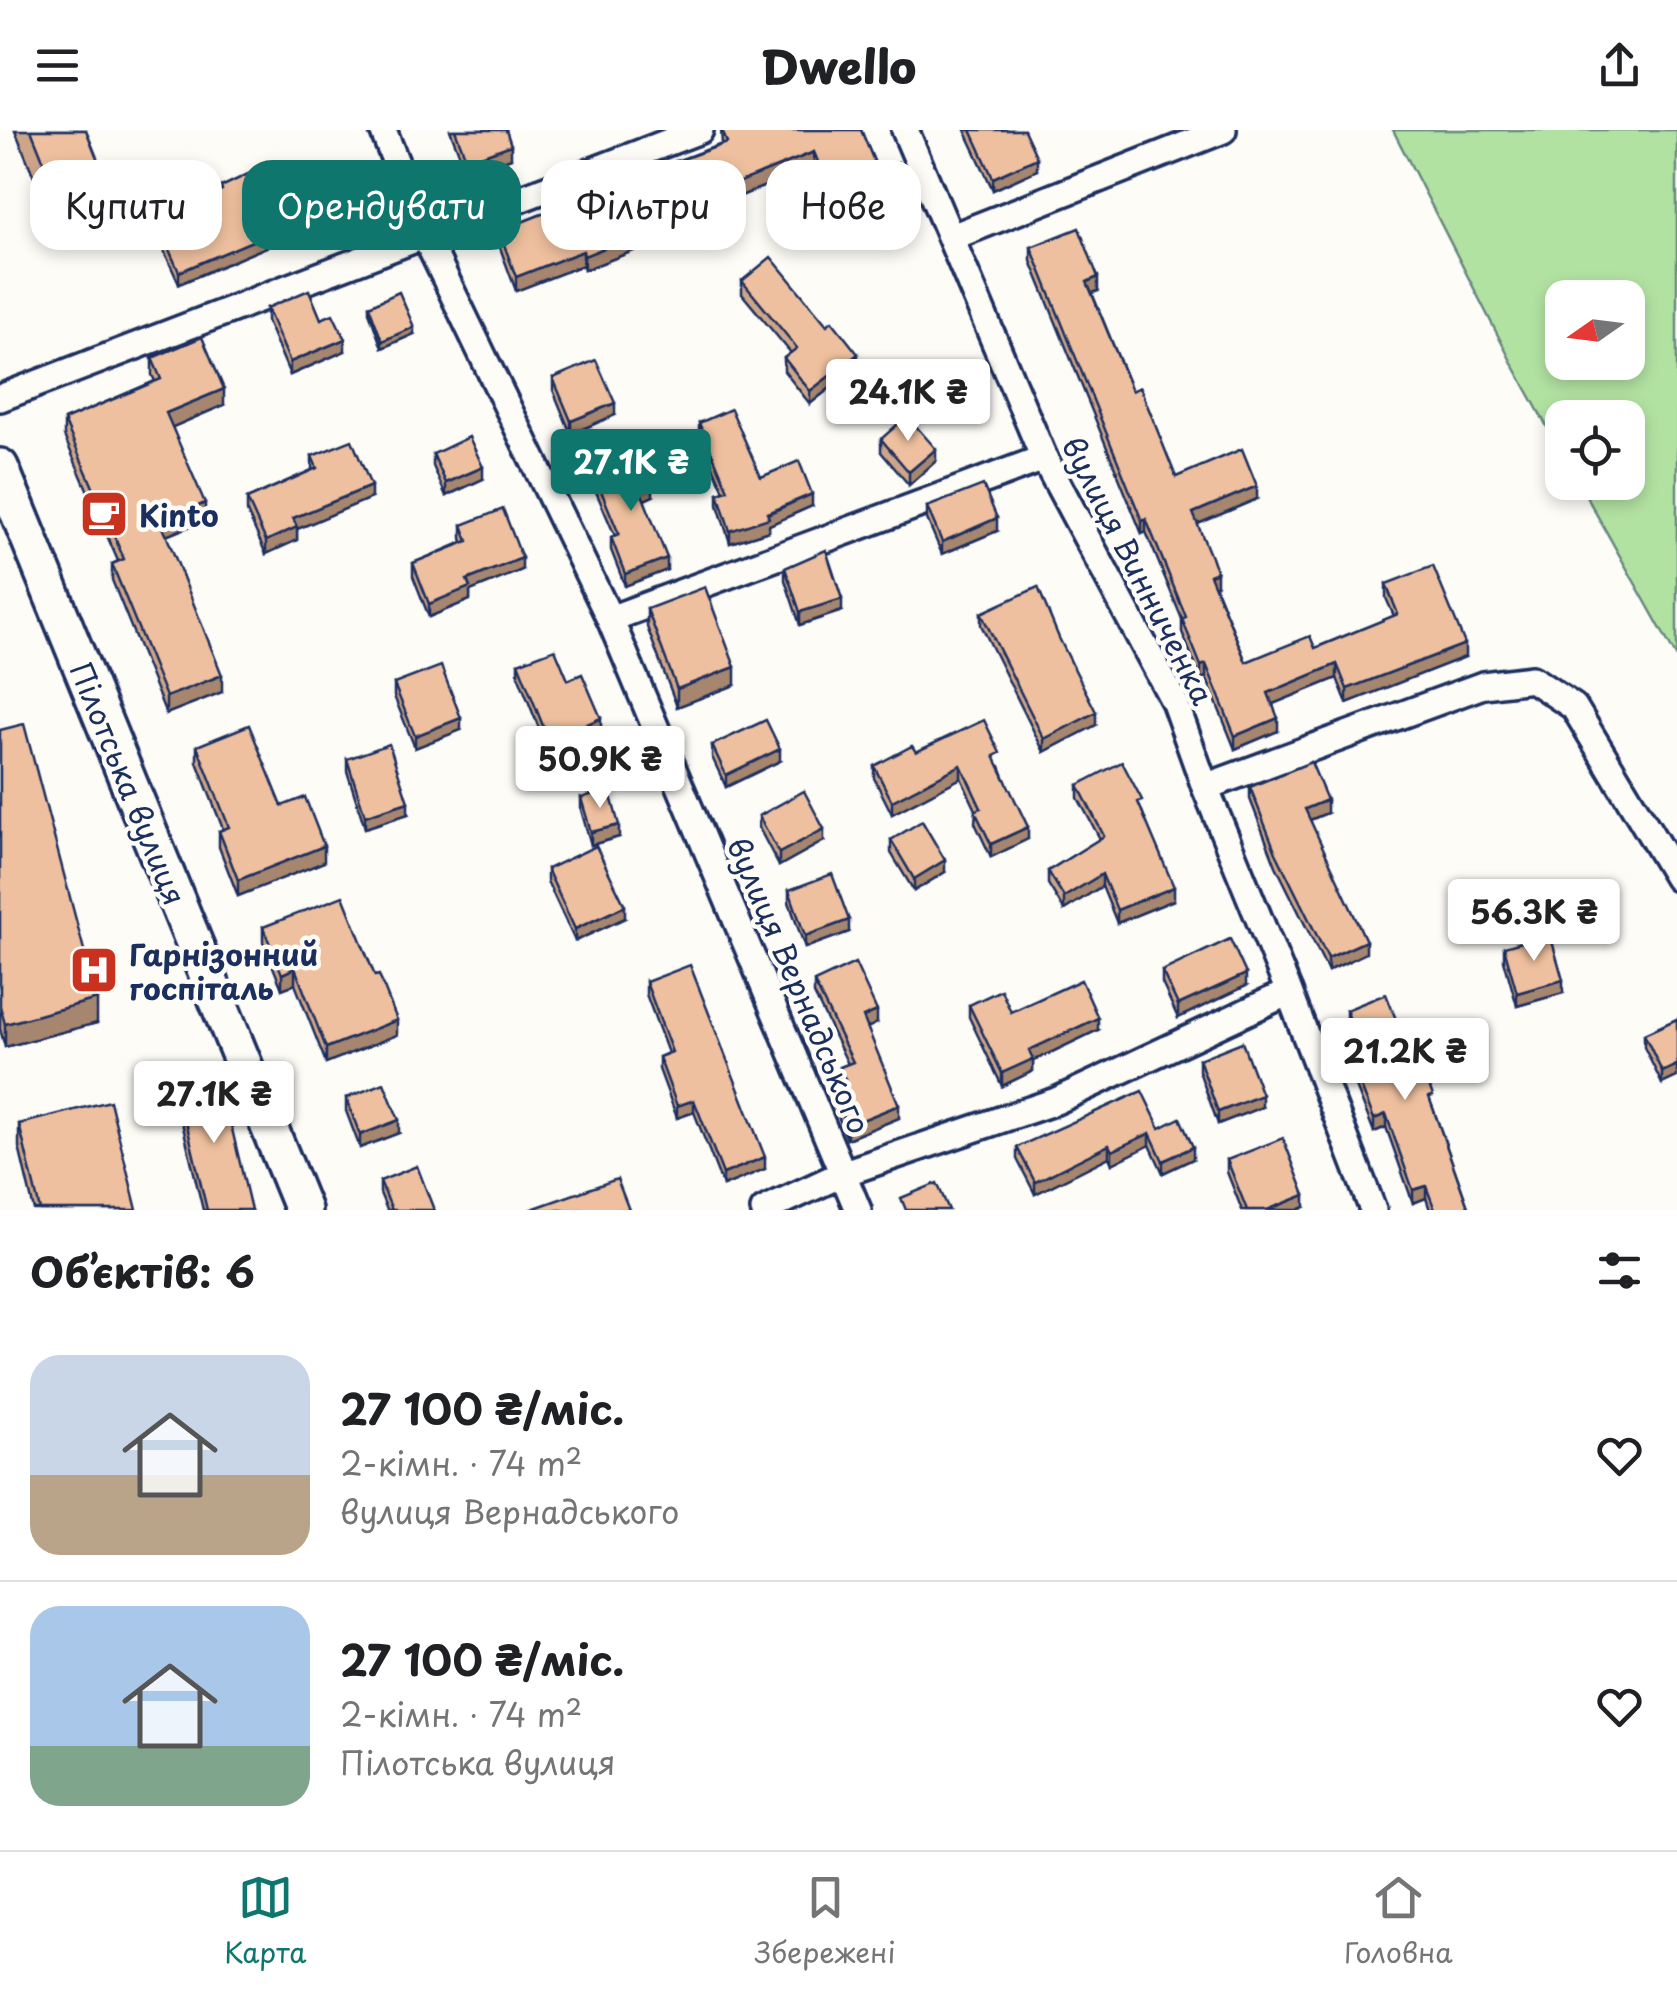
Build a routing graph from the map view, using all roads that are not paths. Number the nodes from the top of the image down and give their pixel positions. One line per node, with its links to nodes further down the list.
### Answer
1 (383, 130): 5 (street, вулиця Вернадського)
2 (700, 130): 6 (street)
3 (905, 130): 7 (street, вулиця Винниченка)
4 (1222, 130): 7 (street)
5 (395, 160)
6 (521, 199)
7 (952, 236): 11 (street, вулиця Винниченка)
8 (388, 250): 10 (street)
9 (432, 250): 13 (street, вулиця Вернадського)
10 (0, 398)
11 (1044, 458): 13 (street); 14 (street, вулиця Винниченка)
12 (0, 468): 18 (street, Пілотська вулиця)
13 (610, 618): 17 (street, вулиця Вернадського)
14 (1204, 787): 15 (street); 16 (street, вулиця Винниченка)
15 (1677, 878)
16 (1289, 992): 17 (street); 21 (street, вулиця Винниченка)
17 (844, 1173): 19 (street); 20 (street, вулиця Вернадського)
18 (303, 1210)
19 (764, 1210)
20 (858, 1210)
21 (1372, 1210)

